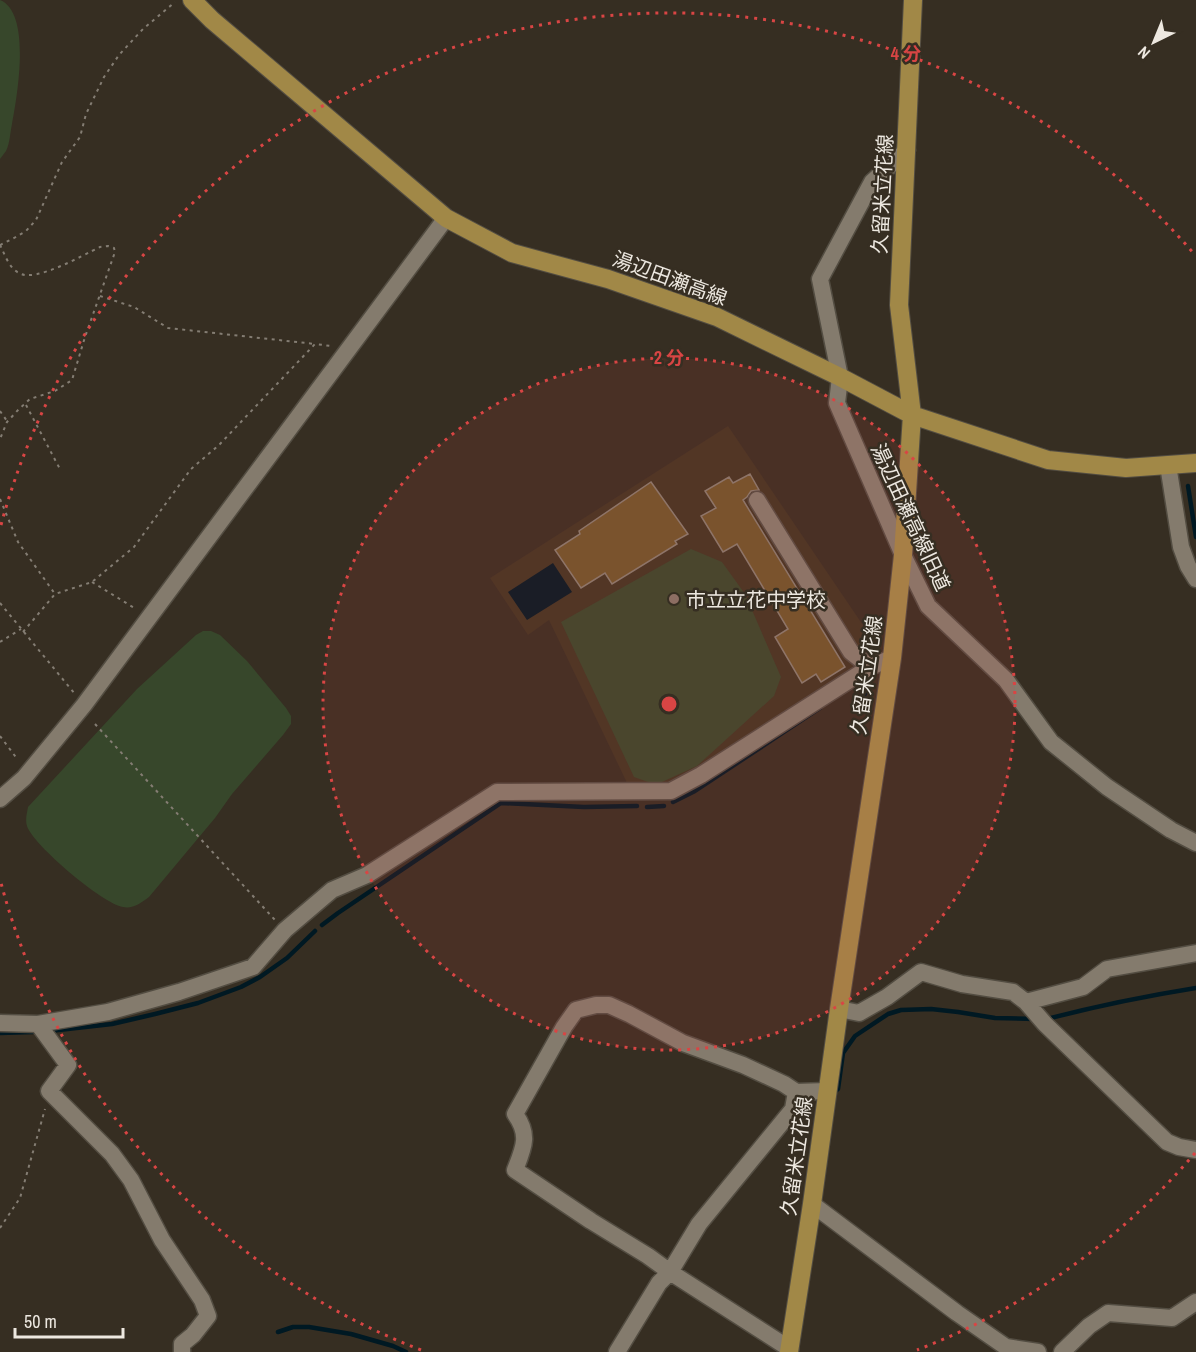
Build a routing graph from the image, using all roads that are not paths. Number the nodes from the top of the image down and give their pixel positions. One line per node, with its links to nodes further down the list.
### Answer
1 (192, 0): 4 (main road, 湯辺田瀬高線)
2 (913, 0): 3 (main road, 久留米立花線)
3 (907, 150): 5 (street, 湯辺田瀬高線旧道); 6 (main road, 久留米立花線)
4 (446, 218): 5 (main road, 湯辺田瀬高線); 14 (street)
5 (840, 377): 6 (main road, 湯辺田瀬高線); 10 (street, 湯辺田瀬高線旧道)
6 (912, 415): 8 (main road, 湯辺田瀬高線); 10 (main road, 久留米立花線)
7 (1196, 463): 8 (main road, 湯辺田瀬高線)
8 (1168, 465): 11 (street)
9 (757, 500): 13 (street)
10 (903, 555): 12 (main road, 久留米立花線); 15 (street, 湯辺田瀬高線旧道)
11 (1196, 579)
12 (892, 658): 13 (street); 18 (main road, 久留米立花線)
13 (870, 667): 20 (street)
14 (0, 799)
15 (1196, 843)
16 (1196, 953): 17 (street)
17 (1026, 1002): 18 (street); 23 (street)
18 (839, 1009): 21 (main road, 久留米立花線)
19 (0, 1023): 20 (street)
20 (38, 1024): 29 (street)
21 (827, 1091): 22 (street); 24 (main road, 久留米立花線)
22 (796, 1092): 25 (street); 25 (street)
23 (1196, 1150)
24 (813, 1204): 27 (street); 28 (main road, 久留米立花線)
25 (670, 1272): 28 (street); 30 (street)
26 (1196, 1302): 32 (street)
27 (1004, 1349): 31 (street)
28 (790, 1350)
29 (182, 1352)
30 (617, 1352)
31 (1038, 1352)
32 (1062, 1352)

